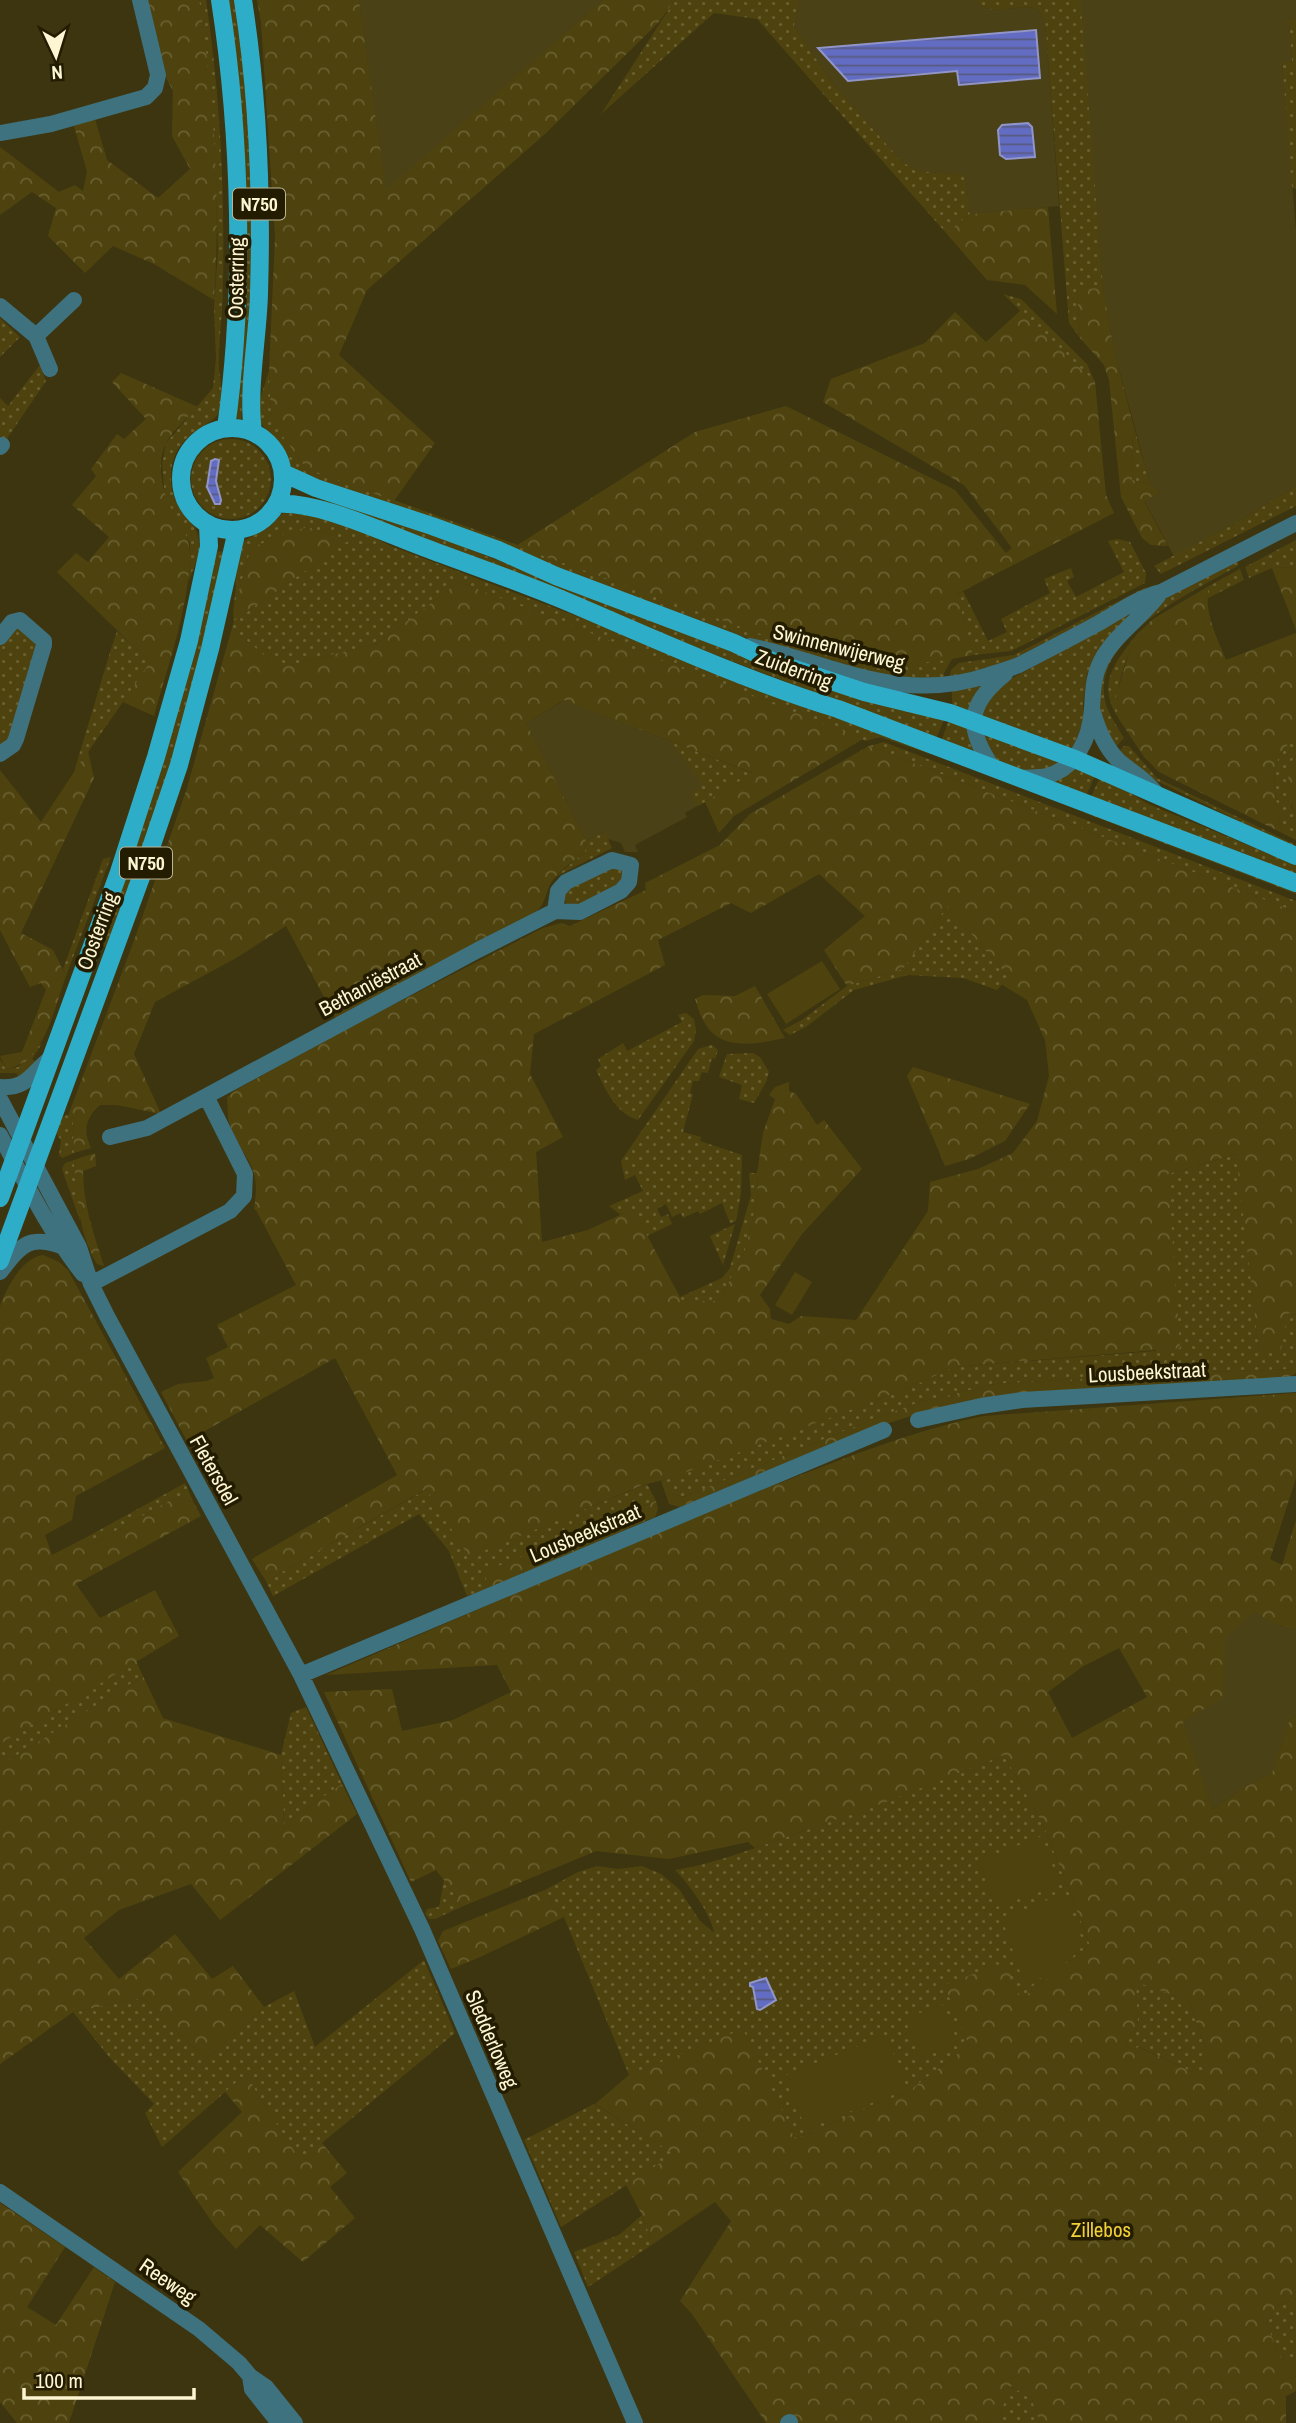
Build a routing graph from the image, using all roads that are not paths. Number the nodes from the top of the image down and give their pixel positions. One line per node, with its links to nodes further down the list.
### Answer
1 (140, 0): 4 (street)
2 (220, 0): 9 (main road, Oosterring / N750)
3 (243, 0): 10 (main road, Oosterring / N750)
4 (0, 133)
5 (74, 300): 7 (street)
6 (0, 306): 7 (street)
7 (36, 336): 8 (street)
8 (50, 369)
9 (226, 428): 10 (main road); 14 (main road)
10 (253, 432): 11 (main road)
11 (283, 473): 12 (main road); 18 (main road, Zuiderring)
12 (277, 503): 15 (main road); 24 (main road, Zuiderring)
13 (1296, 523): 16 (street, Swinnenwijerweg)
14 (208, 525): 15 (main road); 30 (main road, Oosterring / N750)
15 (237, 530): 38 (main road, Oosterring / N750)
16 (1161, 592): 19 (street, Swinnenwijerweg); 20 (street, Swinnenwijerweg)
17 (0, 637): 22 (street)
18 (734, 643): 19 (street, Swinnenwijerweg); 21 (main road, Zuiderring)
19 (1015, 667): 21 (street, Swinnenwijerweg)
20 (1092, 710): 23 (street, Swinnenwijerweg); 26 (street, Swinnenwijerweg)
21 (974, 722): 23 (main road, Zuiderring); 24 (street)
22 (0, 754)
23 (1075, 759): 25 (street); 26 (main road, Zuiderring)
24 (993, 768): 25 (main road, Zuiderring)
25 (1020, 778): 28 (main road, Zuiderring)
26 (1156, 794): 27 (main road, Zuiderring)
27 (1296, 856)
28 (1296, 883)
29 (555, 911): 29 (street, Bethaniëstraat); 32 (street, Bethaniëstraat)
30 (51, 1058): 31 (street); 36 (main road, Oosterring / N750)
31 (0, 1087)
32 (207, 1098): 35 (street, Bethaniëstraat); 44 (street)
33 (0, 1099): 36 (street, Fletersdel)
34 (0, 1135): 37 (street, Fletersdel)
35 (110, 1137)
36 (21, 1139): 37 (main road, Oosterring / N750); 38 (street, Fletersdel)
37 (14, 1162): 39 (street, Fletersdel); 40 (main road, Oosterring / N750)
38 (36, 1164): 39 (main road, Oosterring / N750); 44 (street, Fletersdel)
39 (27, 1186): 41 (street, Fletersdel); 42 (main road, Oosterring / N750)
40 (0, 1198)
41 (61, 1246): 43 (street); 44 (street, Fletersdel)
42 (0, 1261)
43 (0, 1272)
44 (91, 1284): 48 (street, Fletersdel)
45 (1296, 1384): 46 (street, Lousbeekstraat)
46 (918, 1420)
47 (884, 1430): 48 (street, Lousbeekstraat)
48 (301, 1675): 53 (street, Sledderloweg)
49 (0, 2192): 50 (street, Reeweg)
50 (250, 2376): 51 (street); 52 (street, Reeweg)
51 (279, 2423)
52 (295, 2423)
53 (635, 2423)

